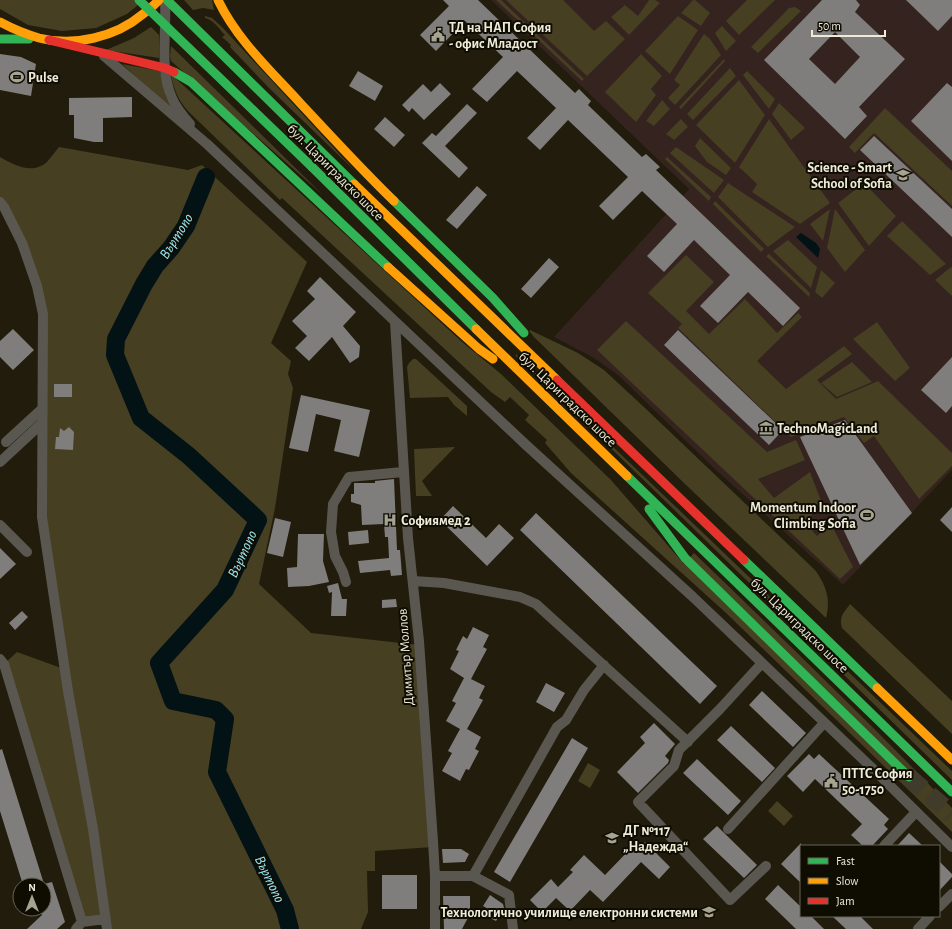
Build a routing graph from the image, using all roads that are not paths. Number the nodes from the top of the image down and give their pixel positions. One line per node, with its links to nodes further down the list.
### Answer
1 (139, 0): 16 (main road, бул. Цариградско шосе, bridge)
2 (159, 0): 7 (main road)
3 (166, 0): 9 (street, бул. Цариградско шосе); 15 (main road, бул. Цариградско шосе)
4 (218, 0): 13 (main road)
5 (0, 22): 7 (main road)
6 (0, 39): 7 (main road)
7 (45, 40): 8 (main road)
8 (101, 54): 9 (main road); 10 (street, бул. Цариградско шосе)
9 (165, 68): 10 (street, бул. Цариградско шосе); 16 (main road)
10 (201, 138): 12 (street, бул. Цариградско шосе)
11 (0, 202): 17 (street)
12 (395, 322): 23 (street, Димитър Моллов); 29 (street, бул. Цариградско шосе)
13 (533, 342)
14 (542, 353): 15 (main road)
15 (566, 389): 33 (main road, бул. Цариградско шосе)
16 (544, 396): 22 (main road, бул. Цариградско шосе)
17 (42, 409): 18 (street); 19 (street)
18 (42, 423): 20 (street); 46 (street)
19 (3, 439): 20 (street)
20 (13, 450): 21 (street)
21 (0, 462)
22 (619, 468): 34 (main road); 35 (main road, бул. Цариградско шосе)
23 (403, 472): 26 (street, Димитър Моллов); 27 (street)
24 (0, 525): 25 (street)
25 (27, 552)
26 (413, 580): 30 (street); 41 (street, Димитър Моллов)
27 (346, 582)
28 (2, 662): 47 (street)
29 (762, 663): 31 (street, бул. Цариградско шосе); 32 (street)
30 (604, 665): 32 (street); 42 (street)
31 (824, 723): 36 (street, бул. Цариградско шосе); 37 (street)
32 (688, 742): 40 (street)
33 (952, 760)
34 (909, 777)
35 (952, 792)
36 (916, 812): 38 (street); 39 (street, бул. Цариградско шосе)
37 (728, 829)
38 (885, 845)
39 (952, 847)
40 (766, 866)
41 (435, 876): 42 (street); 48 (street, Димитър Моллов)
42 (473, 876): 49 (street)
43 (952, 894): 44 (street)
44 (940, 906)
45 (929, 917): 50 (street)
46 (106, 924): 47 (street)
47 (79, 925)
48 (435, 929)
49 (513, 929)
50 (918, 929)

